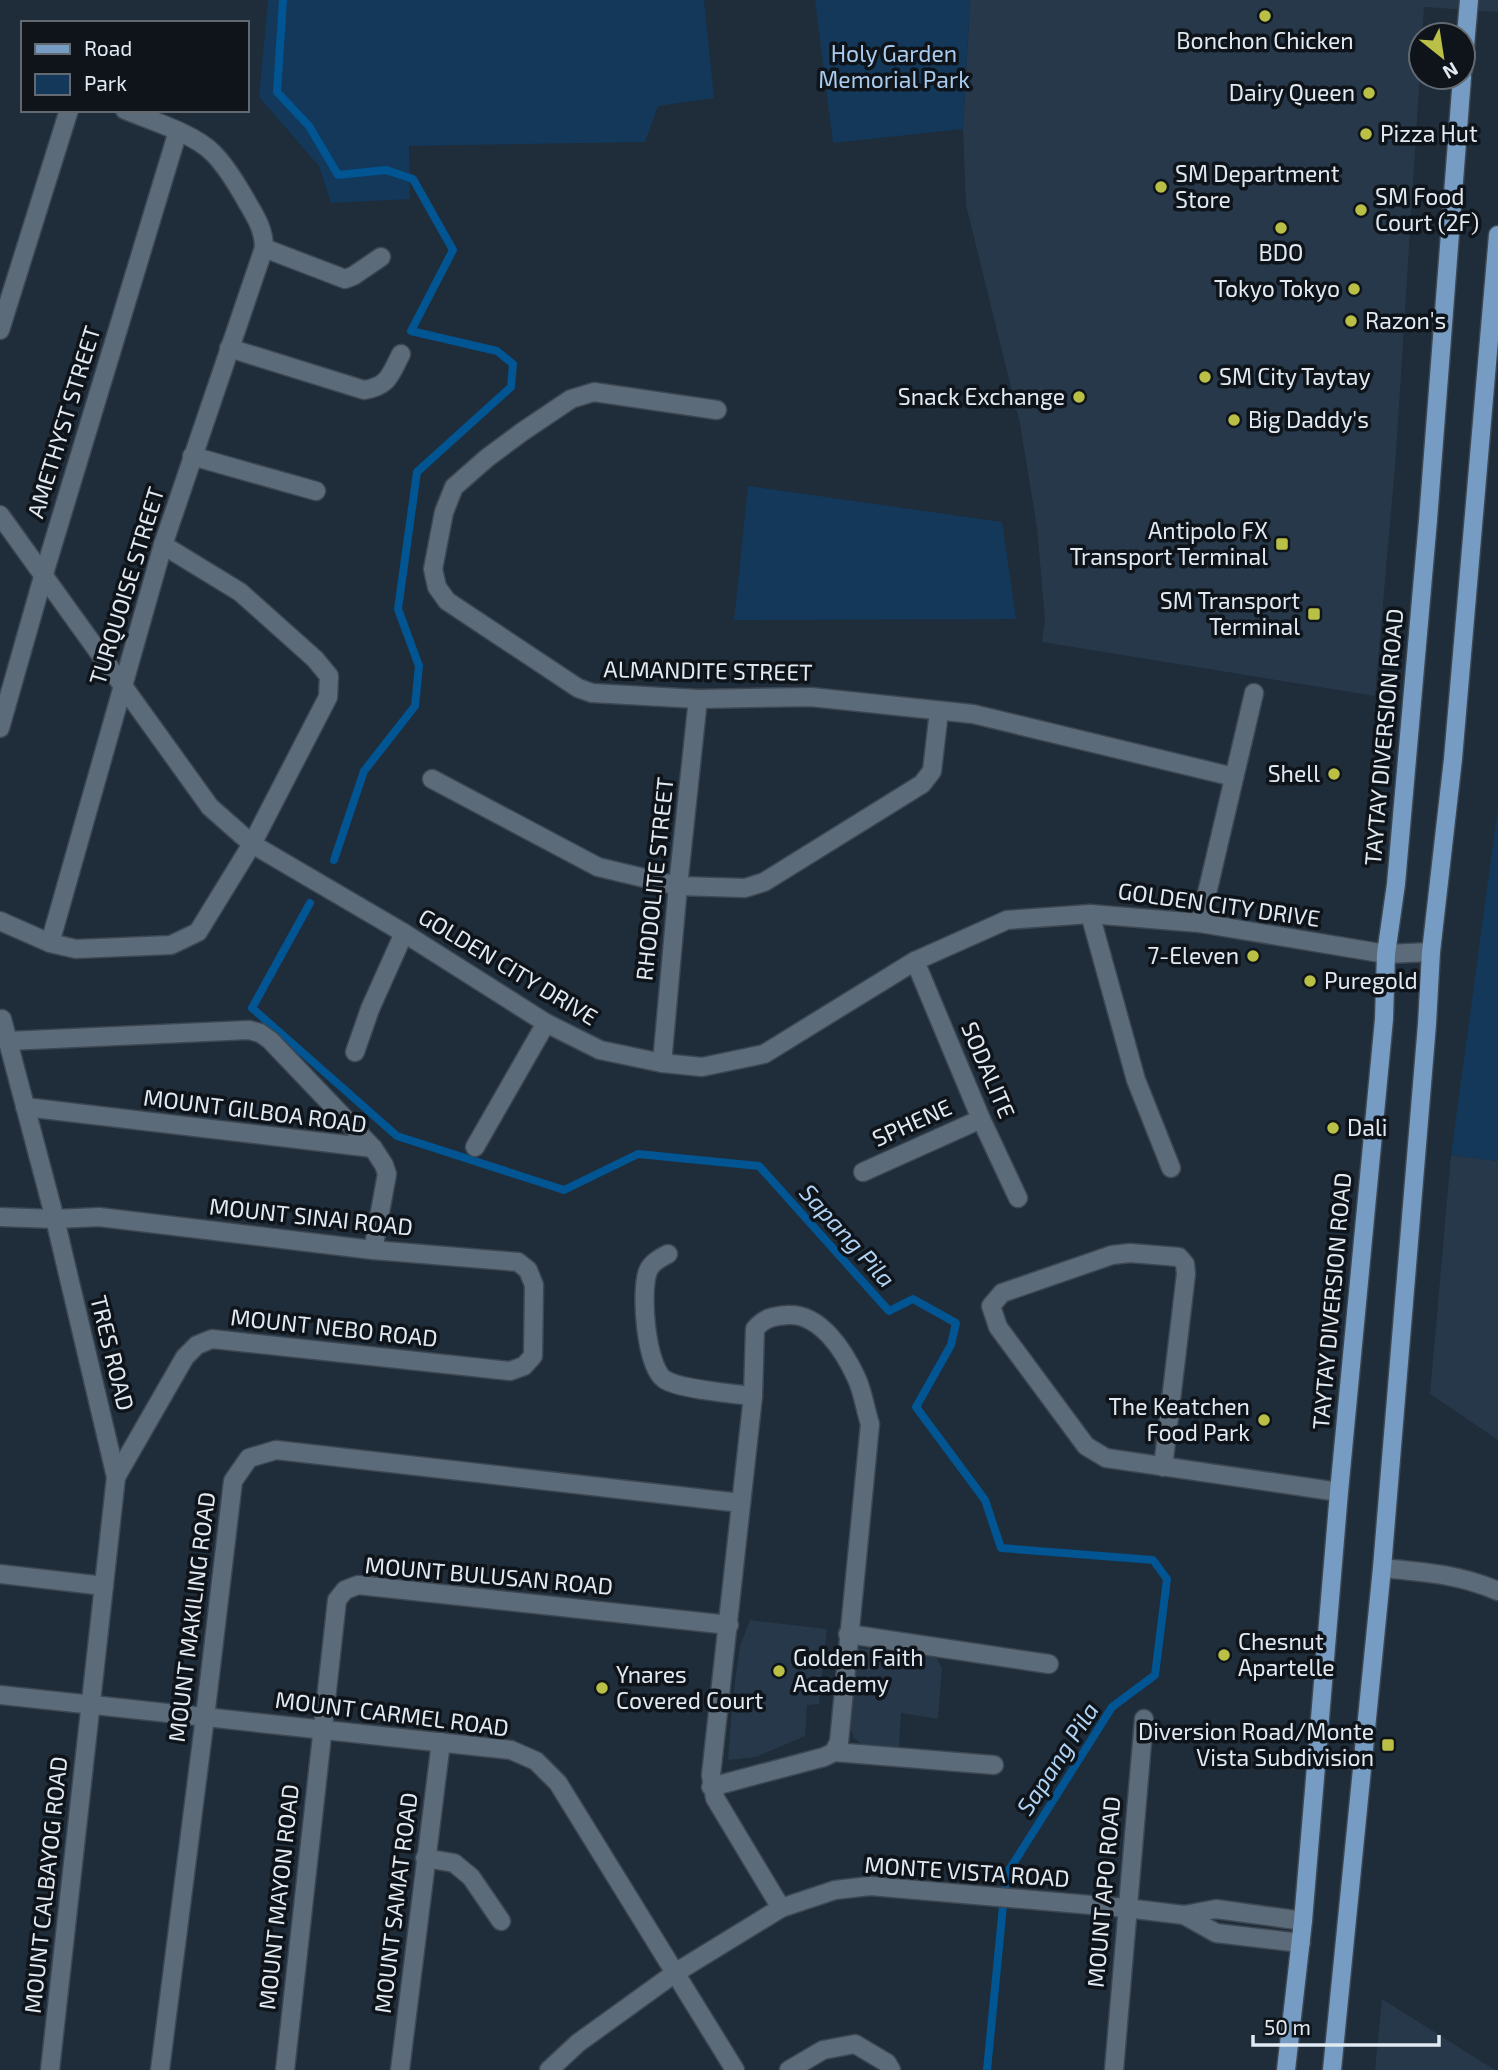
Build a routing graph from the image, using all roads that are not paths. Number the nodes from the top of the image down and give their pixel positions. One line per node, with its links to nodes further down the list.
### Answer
1 (1469, 0): 2 (main road)
2 (1467, 21)
3 (1461, 91): 34 (main road, TAYTAY DIVERSION ROAD)
4 (68, 112): 10 (street)
5 (130, 112): 6 (street)
6 (178, 131): 8 (street); 18 (street, AMETHYST STREET)
7 (1498, 235): 33 (main road)
8 (264, 247): 9 (street); 11 (street, TURQUOISE STREET)
9 (381, 257)
10 (0, 330)
11 (229, 348): 12 (street); 14 (street, TURQUOISE STREET)
12 (401, 354)
13 (717, 410): 21 (street, ALMANDITE STREET)
14 (192, 456): 15 (street); 17 (street, TURQUOISE STREET)
15 (316, 491)
16 (0, 515): 18 (street, GOLDEN CITY DRIVE)
17 (163, 545): 19 (street, TURQUOISE STREET); 26 (street)
18 (43, 577): 19 (street, GOLDEN CITY DRIVE); 23 (street, AMETHYST STREET)
19 (122, 688): 26 (street, GOLDEN CITY DRIVE); 32 (street, TURQUOISE STREET)
20 (1254, 693): 24 (street)
21 (698, 699): 22 (street, ALMANDITE STREET); 27 (street, RHODOLITE STREET)
22 (939, 711): 24 (street, ALMANDITE STREET); 27 (street)
23 (0, 728)
24 (1234, 777): 30 (street)
25 (432, 779): 27 (street)
26 (252, 844): 31 (street, GOLDEN CITY DRIVE); 32 (street)
27 (678, 886): 40 (street, RHODOLITE STREET)
28 (1090, 914): 30 (street, GOLDEN CITY DRIVE); 35 (street, GOLDEN CITY DRIVE); 45 (street)
29 (0, 921): 32 (street)
30 (1200, 923): 34 (street, GOLDEN CITY DRIVE)
31 (404, 933): 37 (street, GOLDEN CITY DRIVE); 39 (street)
32 (50, 943)
33 (1431, 952): 34 (street, GOLDEN CITY DRIVE); 58 (main road)
34 (1386, 954): 56 (main road, TAYTAY DIVERSION ROAD)
35 (915, 961): 40 (street, GOLDEN CITY DRIVE); 42 (street, SODALITE)
36 (2, 1019): 38 (street, TRES ROAD)
37 (546, 1023): 40 (street, GOLDEN CITY DRIVE); 43 (street)
38 (8, 1041): 41 (street, TRES ROAD); 44 (street)
39 (355, 1052)
40 (662, 1063)
41 (25, 1107): 44 (street, MOUNT GILBOA ROAD); 49 (street, TRES ROAD)
42 (981, 1119): 46 (street, SPHENE); 47 (street, SODALITE)
43 (475, 1147)
44 (373, 1149): 50 (street, MOUNT GILBOA ROAD)
45 (1171, 1168)
46 (863, 1172)
47 (1018, 1198)
48 (0, 1217): 49 (street, MOUNT SINAI ROAD)
49 (55, 1219): 50 (street, MOUNT SINAI ROAD); 55 (street, TRES ROAD)
50 (373, 1250): 52 (street, MOUNT SINAI ROAD)
51 (668, 1254): 53 (street)
52 (533, 1356): 55 (street, MOUNT NEBO ROAD)
53 (753, 1396): 57 (street); 63 (street)
54 (1163, 1467): 54 (street); 56 (street)
55 (116, 1477): 60 (street, TRES ROAD)
56 (1339, 1492): 79 (main road, TAYTAY DIVERSION ROAD)
57 (741, 1503): 62 (street); 67 (street, MOUNT MAKILING ROAD)
58 (1382, 1568): 61 (street); 92 (main road)
59 (0, 1574): 60 (street)
60 (104, 1586): 66 (street, TRES ROAD)
61 (1498, 1591)
62 (729, 1625): 69 (street, MOUNT BULUSAN ROAD); 73 (street)
63 (848, 1634): 64 (street); 71 (street)
64 (1049, 1664)
65 (0, 1695): 66 (street, MOUNT CARMEL ROAD)
66 (91, 1704): 67 (street, MOUNT CARMEL ROAD); 82 (street, MOUNT CALBAYOG ROAD)
67 (205, 1717): 69 (street, MOUNT CARMEL ROAD); 83 (street, MOUNT MAKILING ROAD)
68 (1144, 1719): 76 (street, MOUNT APO ROAD)
69 (322, 1729): 70 (street, MOUNT CARMEL ROAD); 84 (street, MOUNT MAYON ROAD)
70 (441, 1742): 74 (street, MOUNT SAMAT ROAD); 81 (street, MOUNT CARMEL ROAD)
71 (834, 1752): 72 (street); 73 (street)
72 (994, 1765)
73 (712, 1787): 75 (street)
74 (425, 1858): 78 (street); 85 (street, MOUNT SAMAT ROAD)
75 (781, 1908): 76 (street, MONTE VISTA ROAD); 81 (street, MONTE VISTA ROAD)
76 (1126, 1908): 77 (street, MONTE VISTA ROAD); 90 (street, MOUNT APO ROAD)
77 (1184, 1915): 79 (street, MONTE VISTA ROAD); 80 (street, MONTE VISTA ROAD)
78 (501, 1921)
79 (1303, 1921): 80 (main road, TAYTAY DIVERSION ROAD)
80 (1301, 1943): 91 (main road, TAYTAY DIVERSION ROAD)
81 (675, 1973): 86 (street, MONTE VISTA ROAD); 87 (street, MOUNT CARMEL ROAD)
82 (50, 2070)
83 (160, 2070)
84 (285, 2070)
85 (400, 2070)
86 (549, 2070)
87 (735, 2070)
88 (789, 2070): 89 (street)
89 (891, 2070)
90 (1114, 2070)
91 (1286, 2070)
92 (1332, 2070)

